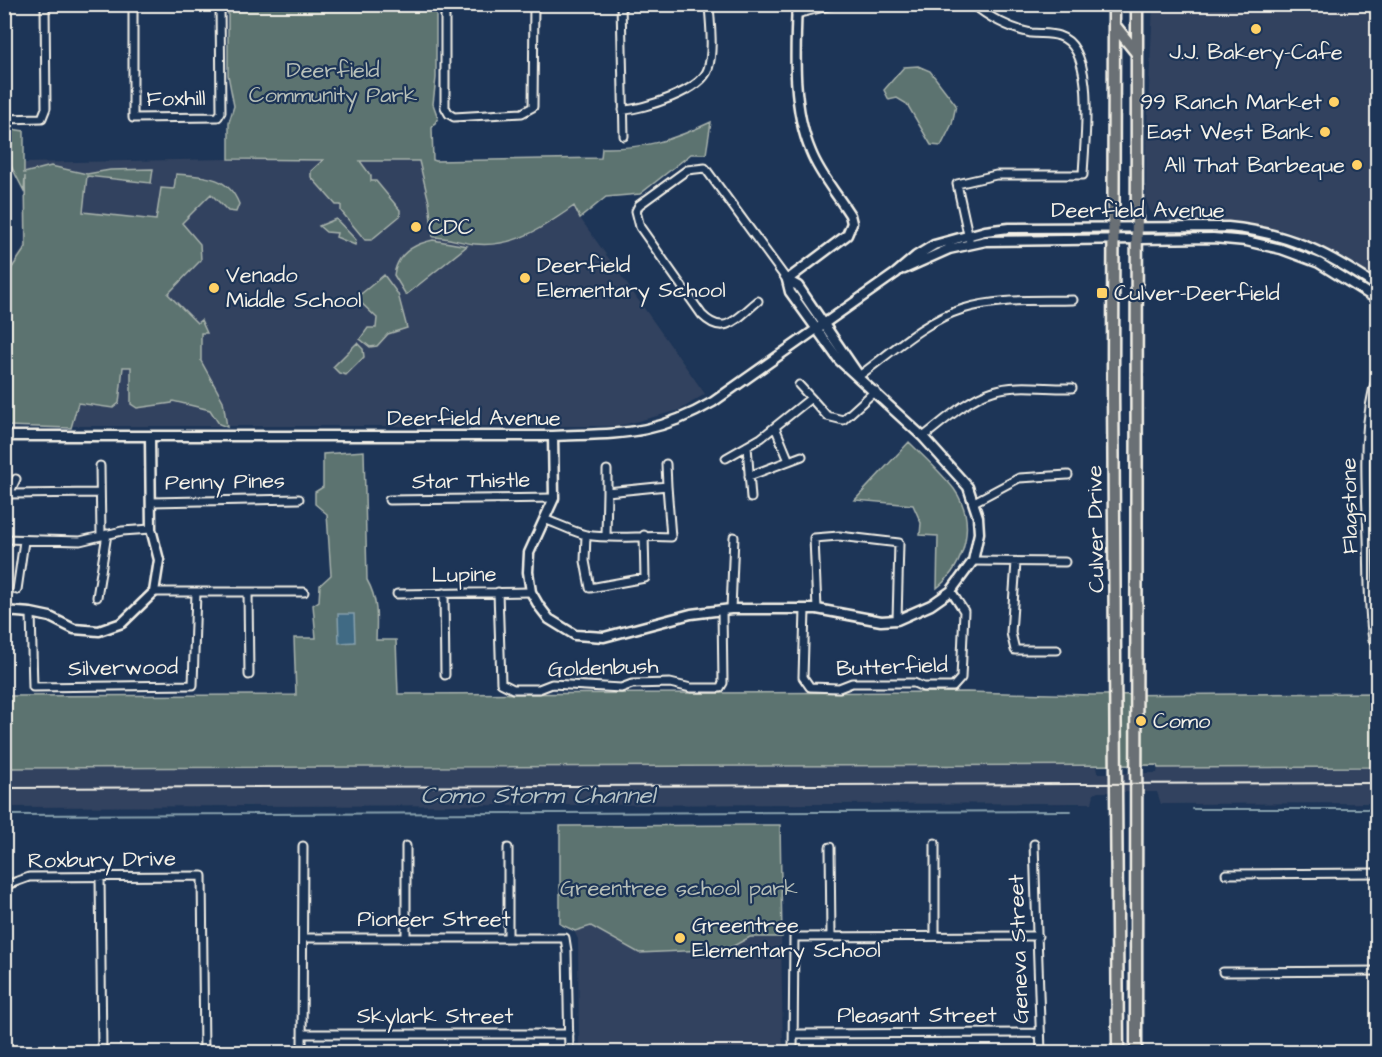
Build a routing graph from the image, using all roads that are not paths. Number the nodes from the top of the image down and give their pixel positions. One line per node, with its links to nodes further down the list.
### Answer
1 (45, 4): 17 (street)
2 (133, 4): 3 (street, Foxhill)
3 (220, 4)
4 (445, 4): 5 (street)
5 (534, 4)
6 (621, 4): 16 (street)
7 (709, 4): 16 (street)
8 (797, 4): 13 (street)
9 (836, 4): 13 (street)
10 (973, 4): 21 (street)
11 (1114, 4): 14 (main road, Culver Drive)
12 (1137, 4): 15 (main road, Culver Drive)
13 (796, 14): 26 (street)
14 (1115, 26): 15 (main road); 19 (main road, Culver Drive)
15 (1136, 52): 20 (main road, Culver Drive)
16 (623, 110): 18 (street)
17 (4, 119)
18 (624, 136)
19 (1114, 227): 20 (street, Deerfield Avenue); 21 (street, Deerfield Avenue); 22 (main road, Culver Drive)
20 (1138, 227): 23 (main road, Culver Drive); 27 (street, Deerfield Avenue)
21 (968, 234): 24 (street); 25 (street, Deerfield Avenue)
22 (1114, 239): 23 (street, Deerfield Avenue); 24 (street, Deerfield Avenue); 130 (main road, Culver Drive)
23 (1138, 239): 29 (street, Deerfield Avenue); 131 (main road, Culver Drive)
24 (970, 244): 25 (street, Deerfield Avenue)
25 (896, 273): 31 (street, Deerfield Avenue)
26 (787, 280): 30 (street); 31 (street); 32 (street)
27 (1377, 287)
28 (1073, 300): 34 (street)
29 (1377, 300)
30 (758, 301)
31 (825, 323): 32 (street, Deerfield Avenue); 34 (street)
32 (816, 328): 34 (street); 42 (street, Deerfield Avenue)
33 (1377, 373): 64 (street, Flagstone)
34 (859, 376): 37 (street)
35 (799, 386): 38 (street)
36 (1072, 388): 43 (street)
37 (875, 391): 38 (street); 43 (street)
38 (811, 398): 39 (street)
39 (775, 427): 44 (street); 47 (street)
40 (4, 436): 41 (street, Deerfield Avenue)
41 (150, 436): 42 (street, Deerfield Avenue); 62 (street)
42 (553, 436): 58 (street)
43 (923, 437): 63 (street)
44 (747, 446): 46 (street); 52 (street)
45 (802, 456): 47 (street)
46 (726, 458)
47 (789, 461): 52 (street)
48 (666, 464): 54 (street)
49 (100, 466): 56 (street)
50 (607, 470): 55 (street)
51 (1068, 475): 63 (street)
52 (749, 476): 59 (street)
53 (16, 479): 57 (street)
54 (667, 486): 55 (street); 73 (street)
55 (608, 492): 74 (street)
56 (100, 493): 57 (street); 71 (street)
57 (9, 494): 66 (street)
58 (554, 498): 61 (street, Star Thistle); 69 (street)
59 (751, 498)
60 (299, 499): 62 (street, Penny Pines)
61 (389, 500)
62 (152, 502): 70 (street)
63 (974, 502): 78 (street)
64 (1367, 502): 65 (street); 67 (street, Flagstone)
65 (1377, 502)
66 (4, 503)
67 (1367, 511): 68 (street); 98 (street, Flagstone)
68 (1377, 511)
69 (546, 520): 72 (street); 88 (street)
70 (151, 529): 71 (street); 83 (street)
71 (104, 535): 77 (street); 91 (street)
72 (586, 535): 73 (street); 74 (street)
73 (644, 535): 74 (street)
74 (606, 536)
75 (734, 537): 93 (street)
76 (4, 539): 77 (street)
77 (24, 541): 81 (street)
78 (973, 561): 79 (street); 82 (street)
79 (1017, 562): 80 (street); 99 (street)
80 (1065, 562)
81 (17, 590)
82 (951, 591): 94 (street, Butterfield); 97 (street)
83 (154, 592): 84 (street); 96 (street)
84 (196, 592): 85 (street); 96 (street, Silverwood)
85 (248, 592): 86 (street); 100 (street)
86 (304, 592)
87 (498, 592): 88 (street, Lupine); 89 (street, Lupine); 93 (street, Goldenbush)
88 (531, 592): 93 (street)
89 (444, 593): 90 (street, Lupine); 101 (street)
90 (398, 594)
91 (97, 597)
92 (817, 609): 94 (street); 97 (street); 97 (street)
93 (727, 610): 94 (street)
94 (805, 610)
95 (4, 611): 96 (street)
96 (31, 613)
97 (897, 620)
98 (1373, 640)
99 (1058, 650)
100 (249, 675)
101 (445, 675)
102 (935, 843): 113 (street)
103 (1034, 844): 114 (street, Geneva Street)
104 (303, 846): 117 (street)
105 (406, 846): 115 (street)
106 (830, 847): 112 (street)
107 (508, 848): 116 (street)
108 (1377, 873): 109 (street)
109 (1226, 874)
110 (100, 877): 111 (street, Roxbury Drive); 124 (street); 125 (street, Roxbury Drive)
111 (4, 886)
112 (831, 936): 113 (street); 123 (street)
113 (934, 936): 114 (street)
114 (1038, 936): 120 (street, Geneva Street)
115 (406, 937): 116 (street, Pioneer Street); 117 (street, Pioneer Street)
116 (508, 937): 122 (street, Pioneer Street)
117 (303, 938): 121 (street)
118 (1377, 971): 119 (street)
119 (1223, 972)
120 (1040, 1033): 123 (street, Pleasant Street); 129 (street, Geneva Street)
121 (302, 1034): 122 (street, Skylark Street); 126 (street)
122 (569, 1034): 127 (street)
123 (794, 1034): 128 (street)
124 (102, 1053)
125 (204, 1053)
126 (302, 1053)
127 (569, 1053)
128 (793, 1053)
129 (1041, 1053)
130 (1118, 1053)
131 (1136, 1053)

